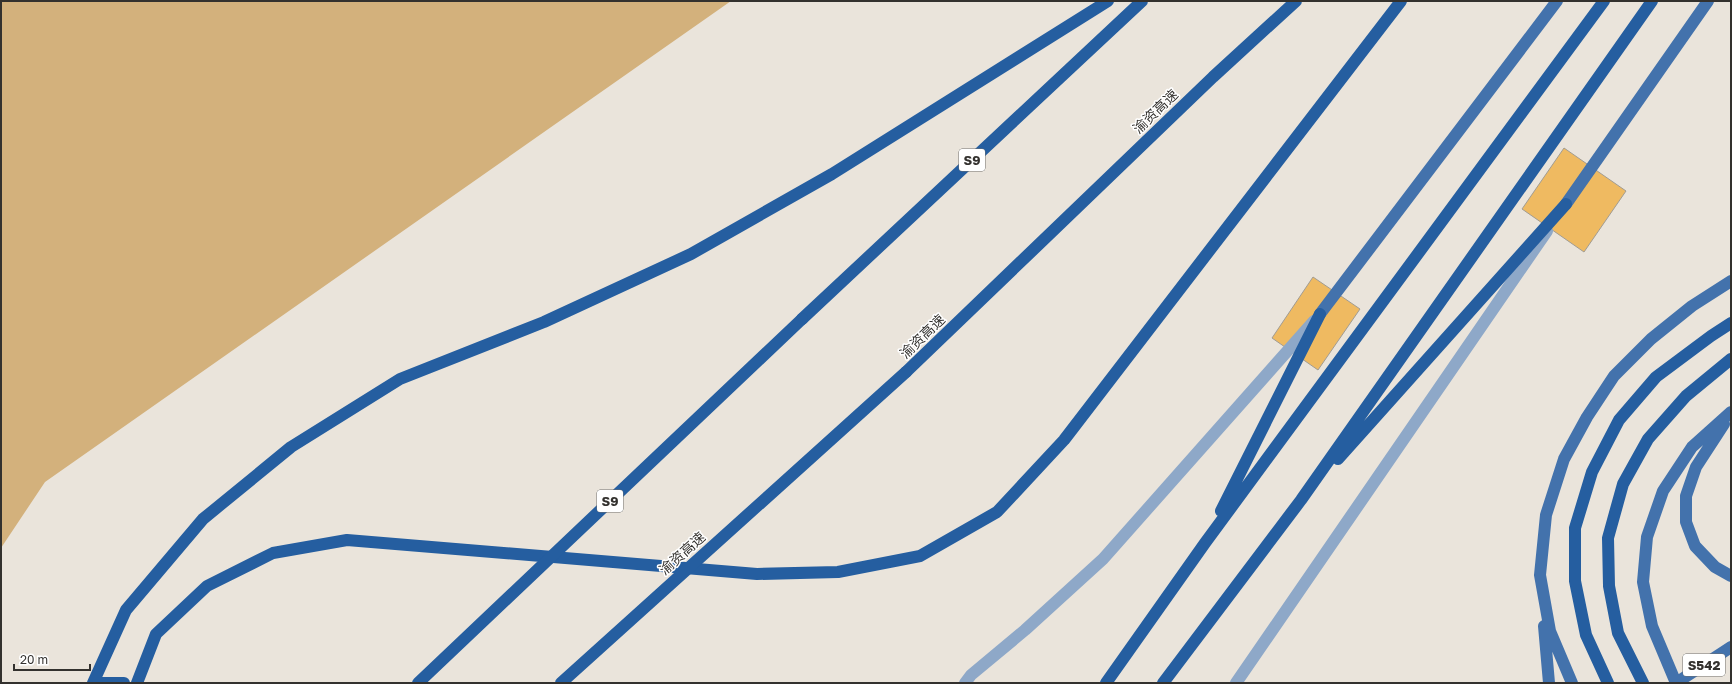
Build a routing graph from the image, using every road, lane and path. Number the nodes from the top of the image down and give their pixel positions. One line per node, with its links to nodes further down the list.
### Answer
1 (1108, 1): 21 (highway)
2 (1142, 1): 25 (highway, S9, bridge)
3 (1296, 1): 26 (highway, 渝资高速, bridge)
4 (1401, 1): 24 (highway)
5 (1557, 1): 11 (main road)
6 (1604, 1): 16 (highway)
7 (1652, 1): 15 (highway)
8 (1708, 1): 9 (main road)
9 (1566, 204): 15 (highway); 29 (lane)
10 (1731, 281): 17 (main road)
11 (1320, 314): 16 (highway); 27 (lane)
12 (1731, 323): 32 (highway)
13 (1731, 360): 33 (highway)
14 (1731, 412): 18 (main road); 34 (main road)
15 (1301, 500): 20 (highway)
16 (1205, 543): 28 (highway)
17 (1540, 575): 30 (main road); 31 (main road)
18 (1731, 576)
19 (1731, 647): 34 (main road, S542)
20 (1164, 681)
21 (93, 683)
22 (102, 683): 23 (highway)
23 (124, 683)
24 (137, 683)
25 (418, 683)
26 (560, 683)
27 (965, 683)
28 (1106, 683)
29 (1236, 683)
30 (1549, 683)
31 (1572, 683)
32 (1608, 683)
33 (1643, 683)
34 (1676, 683)

